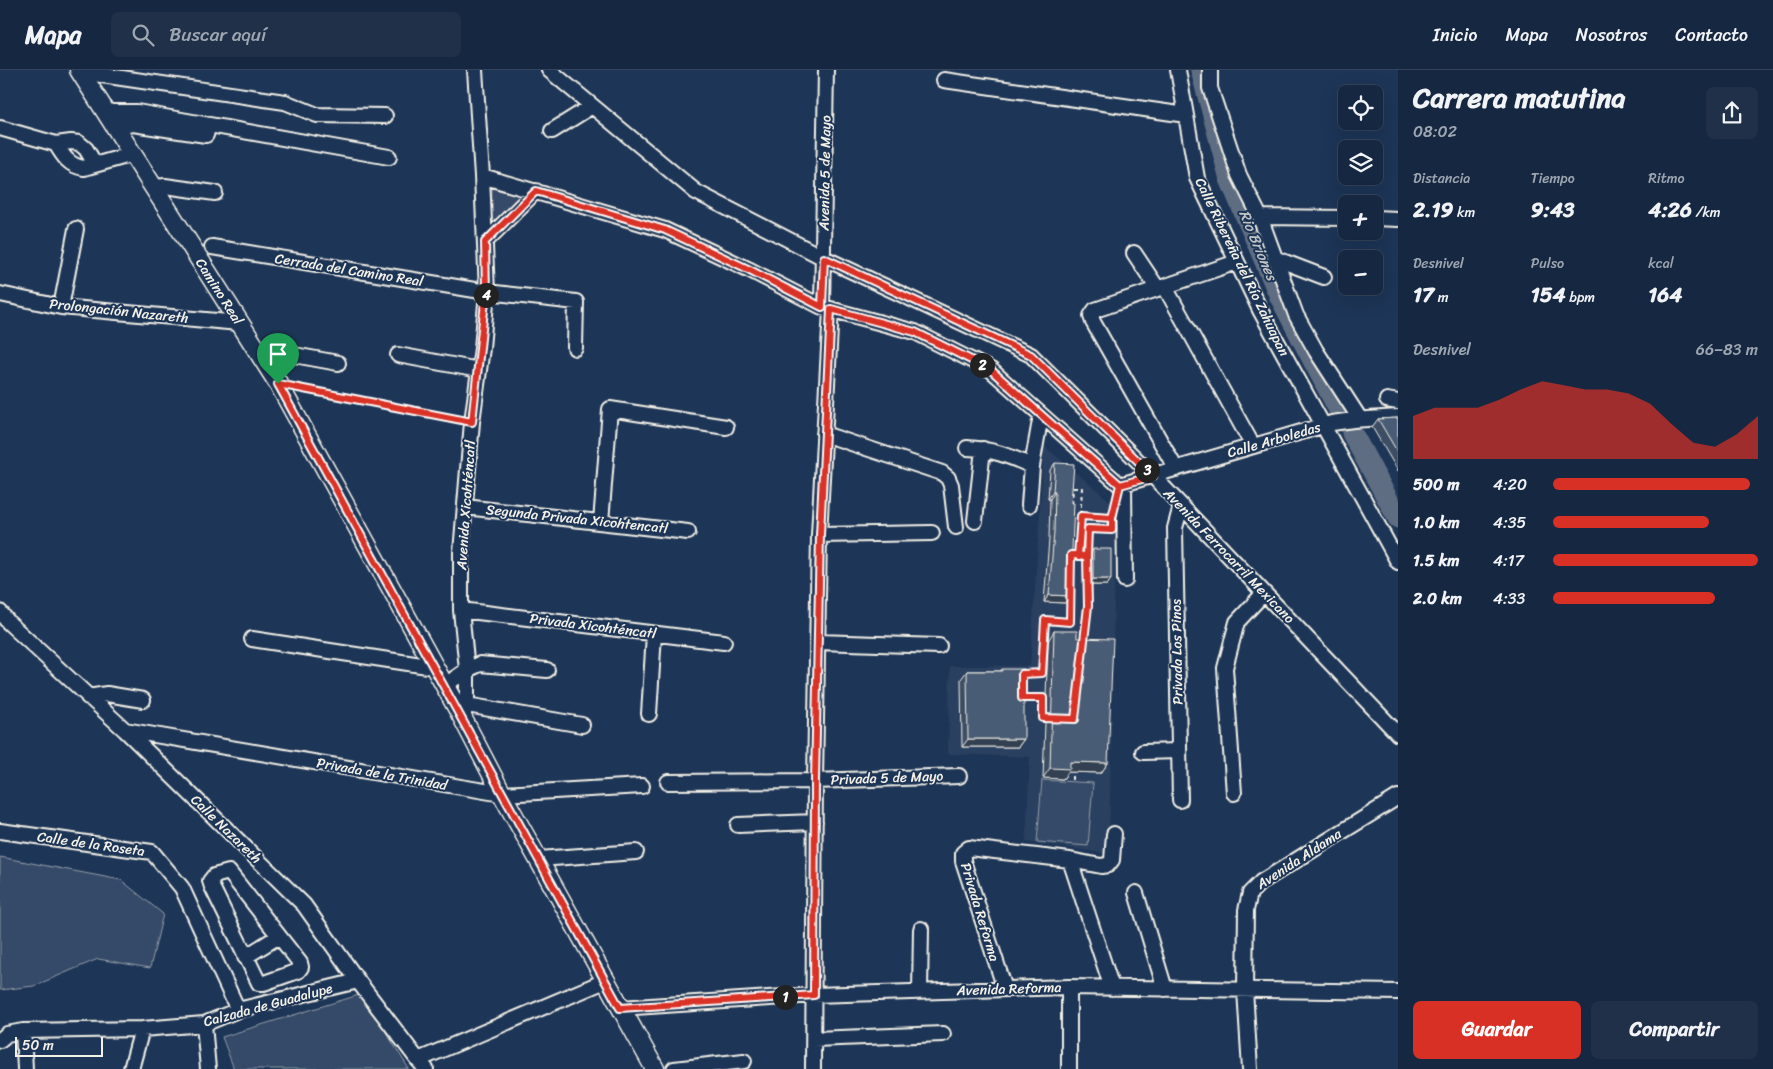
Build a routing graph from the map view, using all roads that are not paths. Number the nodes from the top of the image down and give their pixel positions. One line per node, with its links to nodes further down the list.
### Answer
1 (475, 70): 20 (street, Avenida Xicohténcatl)
2 (549, 70): 8 (street, Avenida Ferrocarril Mexicano)
3 (826, 70): 32 (street, Avenida 5 de Mayo)
4 (1178, 70): 10 (street, Calle Ribereña del Río Zahuapan)
5 (1210, 70): 24 (street)
6 (80, 71): 9 (main road, Camino Real); 11 (street)
7 (944, 80): 10 (street)
8 (592, 106): 15 (street); 32 (street, Avenida Ferrocarril Mexicano)
9 (106, 112): 12 (street); 13 (main road, Camino Real)
10 (1186, 115): 34 (street, Calle Ribereña del Río Zahuapan)
11 (385, 116)
12 (209, 125): 13 (street); 18 (street)
13 (116, 127): 17 (main road, Camino Real)
14 (0, 128): 16 (street)
15 (552, 131)
16 (56, 144): 19 (street); 19 (street)
17 (133, 154): 19 (street); 21 (main road, Camino Real)
18 (389, 157)
19 (95, 164)
20 (482, 176): 22 (street); 29 (street, Avenida Xicohténcatl)
21 (154, 187): 23 (street); 41 (main road, Camino Real)
22 (536, 191): 29 (street); 40 (street)
23 (215, 193)
24 (1260, 217): 25 (street); 33 (street)
25 (1338, 218)
26 (1383, 218): 27 (street)
27 (1398, 219)
28 (76, 229): 39 (street)
29 (485, 242): 37 (street, Avenida Xicohténcatl)
30 (212, 247): 37 (street, Cerrada del Camino Real)
31 (1134, 253): 36 (street)
32 (824, 258): 40 (street, Avenida 5 de Mayo); 58 (street, Avenida Ferrocarril Mexicano)
33 (1277, 259): 35 (street); 49 (street)
34 (1237, 262): 36 (street); 50 (street, Calle Ribereña del Río Zahuapan)
35 (1324, 277)
36 (1161, 288): 53 (street); 57 (street)
37 (486, 292): 43 (street, Cerrada del Camino Real); 46 (street, Avenida Xicohténcatl)
38 (0, 294): 39 (street, Prolongación Nazareth)
39 (61, 307): 41 (street, Prolongación Nazareth)
40 (827, 308): 47 (street); 52 (street, Avenida 5 de Mayo)
41 (239, 323): 42 (main road, Camino Real)
42 (256, 348): 45 (street); 79 (main road, Camino Real)
43 (575, 348)
44 (398, 355): 46 (street)
45 (338, 363)
46 (479, 370): 62 (street, Avenida Xicohténcatl)
47 (1040, 415): 56 (street); 59 (street)
48 (1398, 417): 49 (street, Calle Arboledas)
49 (1360, 419): 50 (street, Calle Arboledas)
50 (1323, 426): 53 (street, Calle Arboledas); 69 (street, Calle Ribereña del Río Zahuapan)
51 (726, 427): 64 (street)
52 (824, 434): 65 (street); 68 (street, Avenida 5 de Mayo)
53 (1253, 446): 57 (street, Calle Arboledas)
54 (967, 448): 55 (street)
55 (983, 449): 56 (street); 63 (street)
56 (1032, 466): 60 (street)
57 (1176, 469): 58 (street, Calle Arboledas)
58 (1153, 476): 59 (street, Calle Arboledas); 61 (street, Avenida Ferrocarril Mexicano)
59 (1124, 484): 70 (street)
60 (1029, 505)
61 (1181, 506): 71 (street, Avenida Ferrocarril Mexicano); 91 (street, Privada Los Pinos)
62 (465, 507): 64 (street, Segunda Privada Xicohtencatl); 72 (street, Avenida Xicohténcatl)
63 (976, 521)
64 (601, 522): 66 (street, Segunda Privada Xicohtencatl)
65 (956, 527)
66 (688, 532)
67 (932, 533): 68 (street)
68 (820, 535): 77 (street, Avenida 5 de Mayo)
69 (1398, 562)
70 (1125, 580)
71 (1264, 593): 89 (street, Avenida Ferrocarril Mexicano); 96 (street)
72 (462, 610): 74 (street, Privada Xicohténcatl); 80 (street, Avenida Xicohténcatl)
73 (0, 612): 83 (street, Calle Nazareth)
74 (654, 634): 76 (street, Privada Xicohténcatl); 86 (street)
75 (252, 639): 79 (street)
76 (724, 642)
77 (818, 642): 78 (street); 93 (street, Avenida 5 de Mayo)
78 (939, 646)
79 (434, 666): 82 (main road, Camino Real)
80 (467, 670): 81 (street); 82 (street); 85 (street, Avenida Xicohténcatl)
81 (547, 670)
82 (444, 686): 85 (main road, Camino Real)
83 (88, 697): 84 (street); 88 (street, Calle Nazareth)
84 (143, 700)
85 (464, 711): 87 (street); 97 (main road, Camino Real)
86 (649, 714)
87 (582, 725)
88 (124, 730): 97 (street, Privada de la Trinidad); 112 (street, Calle Nazareth)
89 (1398, 734)
90 (1143, 752): 91 (street)
91 (1179, 752): 99 (street, Privada Los Pinos)
92 (959, 776): 93 (street, Privada 5 de Mayo)
93 (815, 781): 94 (street, Privada 5 de Mayo); 100 (street, Avenida 5 de Mayo)
94 (668, 782)
95 (642, 786): 97 (street, Privada de la Trinidad)
96 (1234, 793)
97 (502, 794): 105 (main road, Camino Real)
98 (1398, 797): 118 (street, Avenida Aldama)
99 (1180, 800)
100 (815, 822): 101 (street); 121 (street, Avenida 5 de Mayo)
101 (738, 826)
102 (0, 831): 124 (street, Calle de la Roseta)
103 (1114, 834): 106 (street, Privada Reforma)
104 (636, 852): 105 (street)
105 (539, 859): 113 (main road, Camino Real)
106 (1070, 860): 115 (street); 116 (street, Privada Reforma)
107 (1136, 893): 117 (street)
108 (921, 930): 119 (street)
109 (279, 936): 110 (street); 110 (street); 111 (street)
110 (245, 957): 111 (street)
111 (283, 977): 122 (street)
112 (358, 982): 122 (street, Calzada de Guadalupe); 132 (street, Calle Nazareth)
113 (605, 982): 123 (main road, Camino Real); 132 (street)
114 (1069, 987): 115 (street, Avenida Reforma); 116 (street, Avenida Reforma); 139 (street)
115 (1112, 988): 117 (street, Avenida Reforma)
116 (1004, 989): 119 (street, Avenida Reforma)
117 (1165, 989): 118 (street, Avenida Reforma)
118 (1245, 990): 120 (street, Avenida Reforma); 140 (street, Avenida Aldama)
119 (920, 992): 121 (street, Avenida Reforma)
120 (1398, 992)
121 (814, 995): 123 (street, Avenida Reforma); 129 (street, Avenida 5 de Mayo)
122 (293, 996): 124 (street, Calzada de Guadalupe)
123 (620, 1008): 136 (main road, Camino Real)
124 (238, 1010): 125 (street, Calzada de Guadalupe)
125 (204, 1024): 126 (street, Calzada de Guadalupe); 135 (street)
126 (142, 1029): 127 (street, Calzada de Guadalupe); 134 (street)
127 (23, 1031): 130 (street, Calzada de Guadalupe); 133 (street)
128 (943, 1034): 129 (street)
129 (814, 1039): 138 (street, Avenida 5 de Mayo)
130 (0, 1040)
131 (744, 1061): 137 (street)
132 (422, 1065)
133 (25, 1069)
134 (131, 1069)
135 (208, 1069)
136 (655, 1069)
137 (674, 1069)
138 (813, 1069)
139 (1069, 1069)
140 (1250, 1069)

